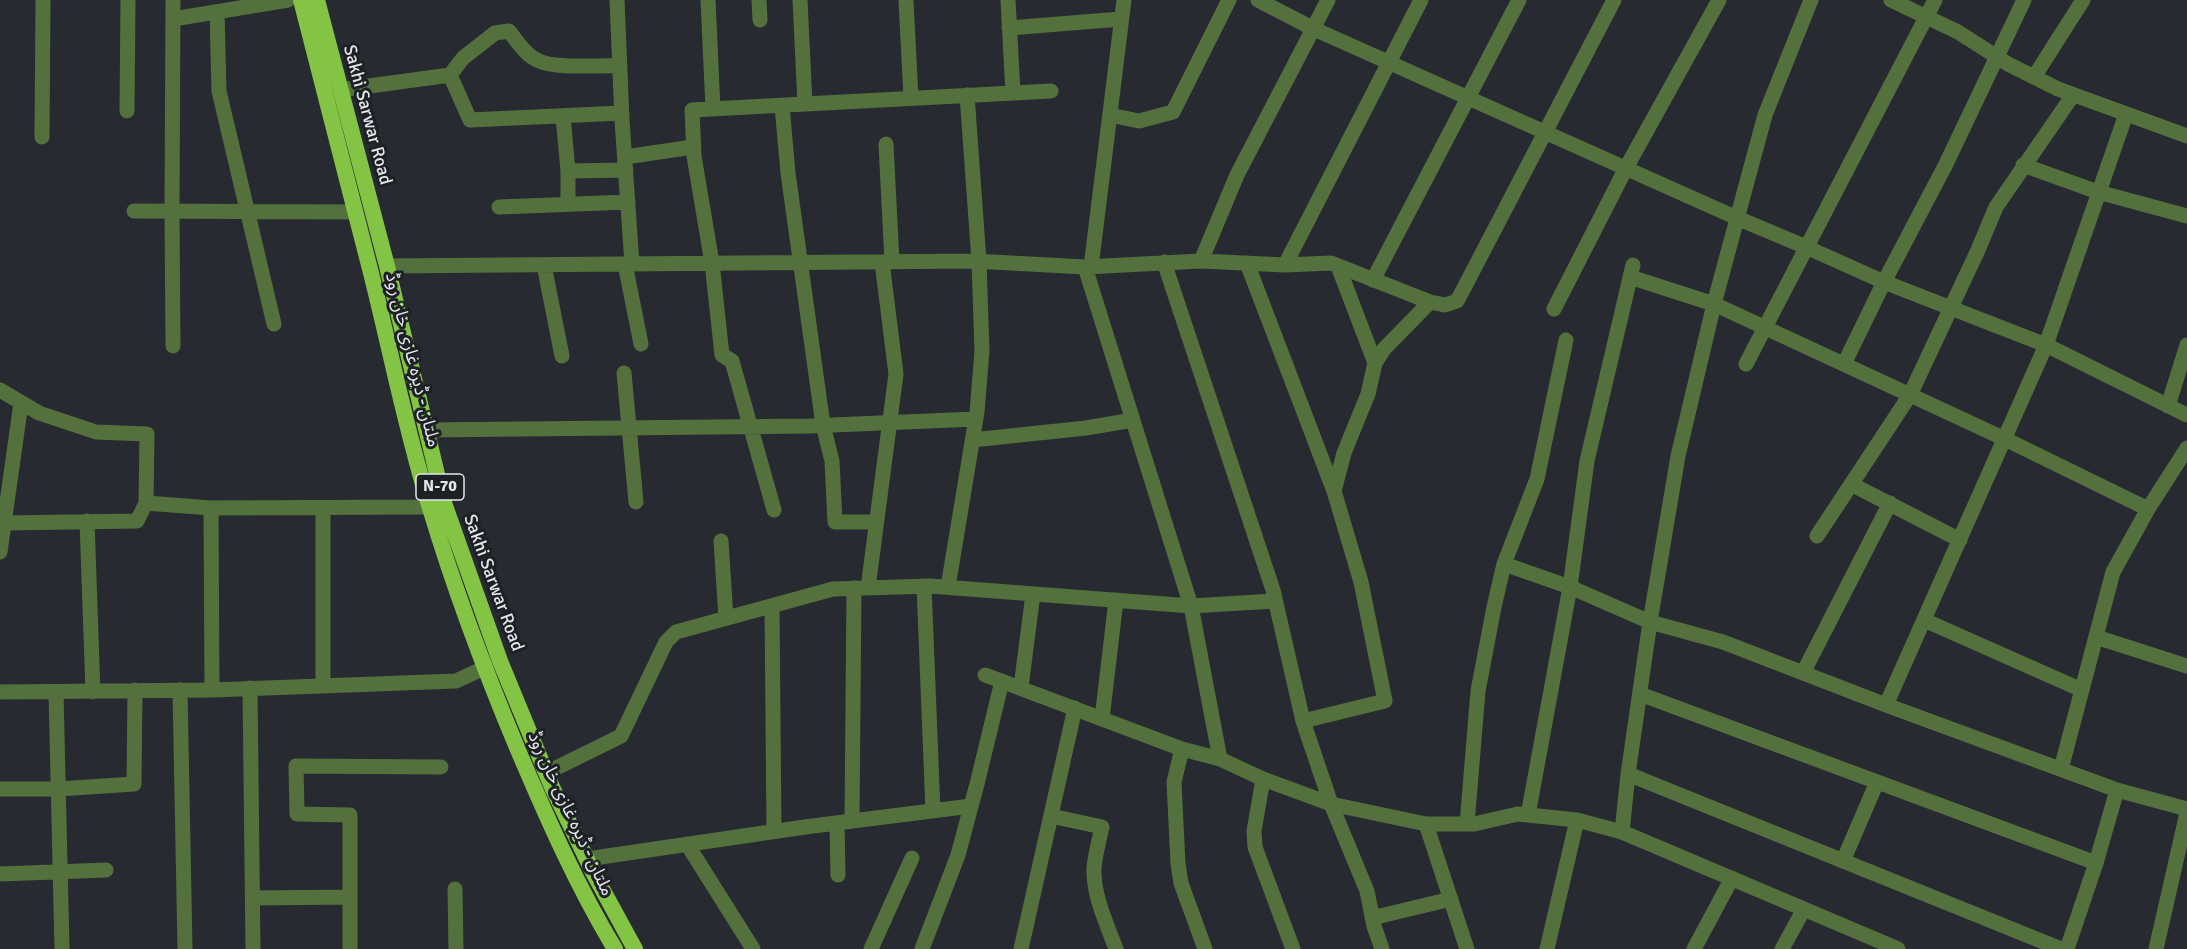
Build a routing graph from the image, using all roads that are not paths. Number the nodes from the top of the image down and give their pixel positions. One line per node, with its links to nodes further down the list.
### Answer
1 (43, 0): 55 (street)
2 (128, 0): 48 (street)
3 (173, 0): 28 (street)
4 (288, 0): 26 (street)
5 (301, 0): 68 (highway, ملتان - ڈیرہ غازی خان روڈ / N-70)
6 (316, 0): 38 (highway, Sakhi Sarwar Road / N-70)
7 (617, 0): 35 (street)
8 (708, 0): 47 (street)
9 (759, 0): 30 (street)
10 (800, 0): 45 (street)
11 (906, 0): 43 (street)
12 (1008, 0): 31 (street)
13 (1124, 0): 29 (street)
14 (1229, 0): 51 (street)
15 (1258, 0): 32 (street)
16 (1328, 0): 32 (street)
17 (1421, 0): 34 (street)
18 (1519, 0): 44 (street)
19 (1614, 0): 53 (street)
20 (1719, 0): 60 (street)
21 (1811, 0): 71 (street)
22 (1891, 0): 27 (street)
23 (1935, 0): 27 (street)
24 (2024, 0): 33 (street)
25 (2084, 0): 37 (street)
26 (217, 12): 28 (street); 69 (street)
27 (1926, 17): 33 (street); 72 (street)
28 (173, 19): 67 (street)
29 (1121, 19): 31 (street); 51 (street)
30 (760, 20)
31 (1009, 28): 40 (street)
32 (1314, 29): 34 (street); 74 (street)
33 (1998, 57): 37 (street); 87 (street)
34 (1390, 62): 44 (street); 82 (street)
35 (620, 66): 36 (street); 49 (street)
36 (450, 75): 38 (street); 52 (street)
37 (2034, 77): 42 (street)
38 (340, 90): 83 (highway, Sakhi Sarwar Road / N-70)
39 (1051, 91): 40 (street)
40 (1013, 93): 41 (street)
41 (967, 95): 43 (street); 73 (street)
42 (2073, 95): 50 (street); 59 (street)
43 (911, 98): 45 (street)
44 (1467, 98): 53 (street); 86 (street)
45 (805, 104): 46 (street)
46 (782, 106): 47 (street); 75 (street)
47 (713, 109): 57 (street)
48 (127, 111)
49 (622, 113): 52 (street); 58 (street)
50 (2126, 114): 54 (street); 62 (street)
51 (1110, 115): 85 (street)
52 (563, 116): 61 (street)
53 (1545, 133): 60 (street); 88 (street)
54 (2187, 136)
55 (42, 137)
56 (886, 144): 76 (street)
57 (693, 147): 58 (street); 78 (street)
58 (625, 163): 61 (street); 63 (street)
59 (2023, 165): 62 (street); 90 (street)
60 (1626, 168): 71 (street); 91 (street)
61 (568, 171): 64 (street)
62 (2098, 192): 70 (street); 96 (street)
63 (628, 202): 64 (street); 80 (street)
64 (568, 204): 65 (street)
65 (499, 207)
66 (134, 211): 67 (street)
67 (171, 212): 69 (street); 98 (street)
68 (356, 212): 69 (street); 124 (highway, ملتان - ڈیرہ غازی خان روڈ / N-70)
69 (247, 213): 92 (street)
70 (2187, 216)
71 (1737, 218): 72 (street); 89 (street)
72 (1806, 247): 87 (street); 93 (street)
73 (979, 261): 76 (street); 85 (street); 109 (street)
74 (1201, 261): 77 (street); 79 (street)
75 (802, 262): 76 (street); 78 (street); 112 (street)
76 (887, 262): 111 (street)
77 (1164, 262): 85 (street); 143 (street)
78 (712, 263): 80 (street); 113 (street)
79 (1247, 263): 82 (street); 120 (street)
80 (629, 264): 81 (street); 95 (street)
81 (544, 265): 83 (street); 99 (street)
82 (1285, 265): 84 (street)
83 (387, 266): 115 (highway, Sakhi Sarwar Road / N-70)
84 (1338, 266): 86 (street); 100 (street)
85 (1088, 267): 110 (street)
86 (1374, 280): 88 (street)
87 (1884, 282): 90 (street); 102 (street)
88 (1430, 302): 100 (street)
89 (1714, 304): 93 (street); 140 (street); 148 (street)
90 (1951, 308): 96 (street); 105 (street)
91 (1554, 309)
92 (274, 324)
93 (1766, 328): 101 (street); 102 (street)
94 (1566, 340): 136 (street)
95 (641, 344)
96 (2046, 345): 107 (street); 116 (street)
97 (2187, 345): 107 (street)
98 (173, 346)
99 (562, 356)
100 (1375, 363): 120 (street)
101 (1746, 364)
102 (1844, 364): 105 (street)
103 (624, 373): 114 (street)
104 (0, 390): 106 (street)
105 (1910, 395): 116 (street); 119 (street)
106 (21, 403): 122 (street); 131 (street)
107 (2168, 406): 108 (street)
108 (2187, 415)
109 (976, 419): 111 (street); 117 (street)
110 (1133, 420): 117 (street); 145 (street)
111 (890, 423): 112 (street); 130 (street)
112 (823, 425): 113 (street); 130 (street)
113 (751, 426): 114 (street); 128 (street)
114 (630, 429): 115 (street); 121 (street)
115 (426, 430): 124 (highway, Sakhi Sarwar Road / N-70)
116 (2006, 439): 127 (street); 133 (street)
117 (972, 440): 138 (street)
118 (2187, 448): 127 (street)
119 (1851, 484): 123 (street); 132 (street)
120 (1334, 491): 169 (street)
121 (636, 502)
122 (146, 503): 125 (street); 129 (street)
123 (1890, 503): 133 (street); 152 (street)
124 (437, 505): 126 (street); 151 (highway, ملتان - ڈیرہ غازی خان روڈ / N-70); 174 (highway, Sakhi Sarwar Road / N-70)
125 (212, 508): 126 (street); 160 (street)
126 (323, 508): 155 (street)
127 (2148, 509): 149 (street)
128 (774, 510)
129 (87, 521): 131 (street); 164 (street)
130 (876, 522): 139 (street)
131 (5, 523): 135 (street)
132 (1817, 537)
133 (1960, 540): 147 (street)
134 (721, 541): 146 (street)
135 (0, 552)
136 (1504, 564): 140 (street); 190 (street)
137 (924, 586): 138 (street); 139 (street); 183 (street)
138 (948, 587): 141 (street)
139 (861, 588): 144 (street); 188 (street)
140 (1570, 588): 148 (street); 185 (street)
141 (1033, 594): 142 (street); 156 (street)
142 (1116, 600): 145 (street); 168 (street)
143 (1275, 601): 145 (street); 169 (street)
144 (772, 606): 146 (street); 191 (street)
145 (1191, 606): 171 (street)
146 (726, 618): 174 (street)
147 (1924, 620): 161 (street); 166 (street)
148 (1650, 622): 152 (street); 165 (street)
149 (2096, 637): 150 (street); 161 (street)
150 (2187, 666)
151 (484, 668): 155 (street); 210 (highway, ملتان - ڈیرہ غازی خان روڈ / N-70)
152 (1803, 673): 166 (street)
153 (985, 675): 154 (street)
154 (1002, 681): 156 (street); 182 (street)
155 (323, 686): 157 (street)
156 (1021, 687): 167 (street)
157 (250, 688): 160 (street); 205 (street)
158 (135, 690): 159 (street); 164 (street); 179 (street)
159 (180, 690): 160 (street); 213 (street)
160 (212, 690)
161 (2082, 690): 173 (street)
162 (0, 692): 163 (street)
163 (56, 692): 164 (street); 179 (street)
164 (93, 692)
165 (1640, 694): 175 (street); 177 (street)
166 (1886, 705): 173 (street)
167 (1075, 708): 168 (street); 186 (street)
168 (1102, 718): 170 (street)
169 (1303, 721): 181 (street)
170 (1182, 749): 171 (street); 224 (street)
171 (1220, 759): 176 (street)
172 (441, 767): 204 (street)
173 (2061, 769): 180 (street)
174 (546, 772): 195 (highway, Sakhi Sarwar Road / N-70)
175 (1628, 774): 192 (street); 196 (street)
176 (1263, 779): 181 (street); 225 (street)
177 (1877, 782): 196 (street); 197 (street)
178 (0, 789): 179 (street)
179 (58, 789): 199 (street)
180 (2117, 790): 184 (street); 197 (street)
181 (1331, 804): 189 (street); 209 (street)
182 (971, 806): 183 (street); 221 (street)
183 (933, 811): 188 (street)
184 (2187, 811): 233 (street)
185 (1528, 815): 187 (street); 190 (street)
186 (1051, 816): 222 (street); 223 (street)
187 (1577, 820): 192 (street); 228 (street)
188 (845, 822): 191 (street); 201 (street)
189 (1425, 824): 190 (street); 206 (street)
190 (1467, 824)
191 (774, 831): 193 (street)
192 (1622, 832): 202 (street)
193 (687, 844): 195 (street); 219 (street)
194 (912, 858): 220 (street)
195 (587, 859): 208 (highway, Sakhi Sarwar Road / N-70)
196 (1844, 861): 231 (street)
197 (2096, 863): 232 (street)
198 (106, 870): 199 (street)
199 (60, 873): 200 (street); 212 (street)
200 (0, 874)
201 (838, 875)
202 (1732, 878): 207 (street); 229 (street)
203 (455, 889): 216 (street)
204 (350, 897): 205 (street); 215 (street)
205 (253, 898): 214 (street)
206 (1451, 899): 209 (street); 227 (street)
207 (1804, 909): 211 (street); 230 (street)
208 (614, 913): 210 (highway); 218 (highway, Sakhi Sarwar Road / N-70)
209 (1372, 918): 226 (street)
210 (599, 922): 217 (highway, ملتان - ڈیرہ غازی خان روڈ / N-70)
211 (1894, 948)
212 (62, 949)
213 (185, 949)
214 (253, 949)
215 (350, 949)
216 (456, 949)
217 (615, 949)
218 (635, 949)
219 (753, 949)
220 (871, 949)
221 (922, 949)
222 (1021, 949)
223 (1116, 949)
224 (1205, 949)
225 (1293, 949)
226 (1382, 949)
227 (1467, 949)
228 (1548, 949)
229 (1694, 949)
230 (1782, 949)
231 (2061, 949)
232 (2067, 949)
233 (2156, 949)

